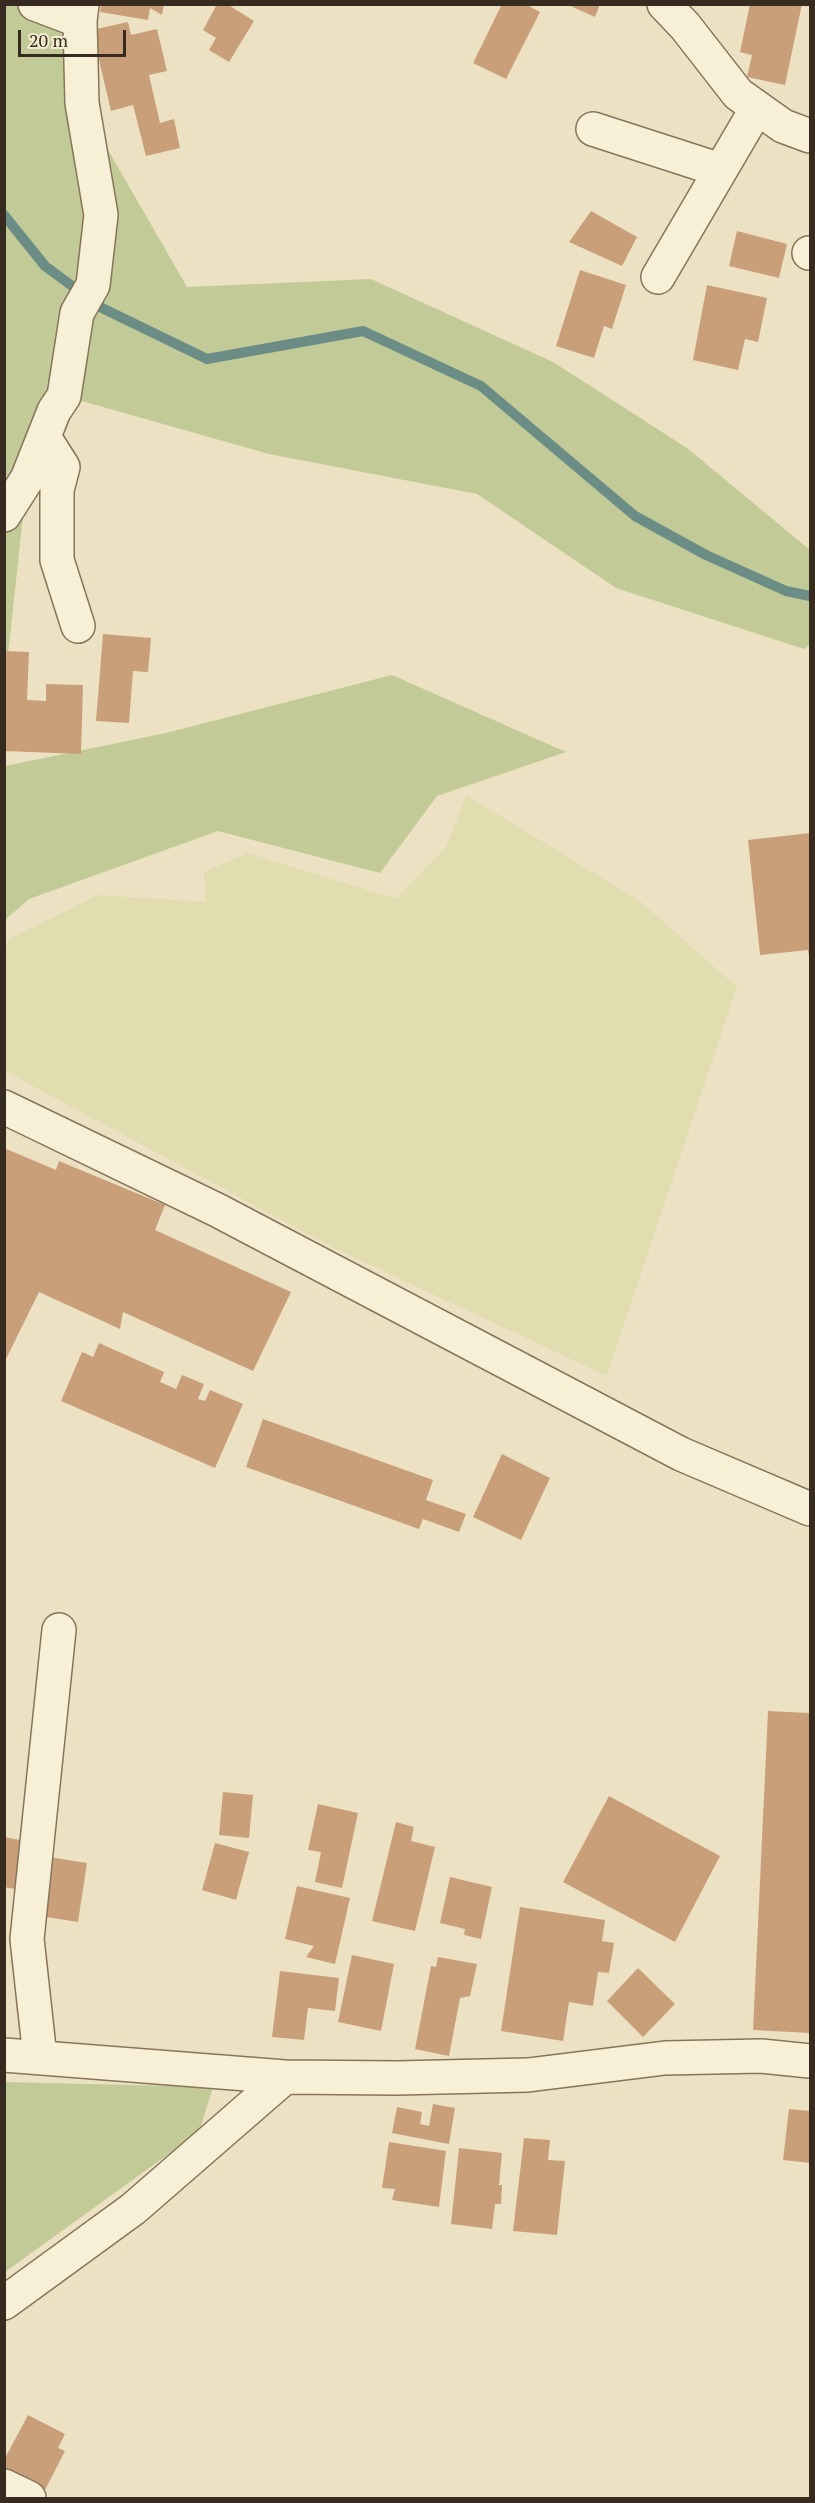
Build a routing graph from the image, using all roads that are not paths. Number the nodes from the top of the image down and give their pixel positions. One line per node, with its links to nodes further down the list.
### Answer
1 (35, 4): 3 (street)
2 (664, 4): 4 (street)
3 (81, 13): 9 (street)
4 (756, 108): 6 (street); 7 (street)
5 (593, 129): 7 (street)
6 (810, 136)
7 (720, 170): 8 (street)
8 (658, 277)
9 (44, 437): 10 (street); 11 (street)
10 (4, 515)
11 (78, 626)
12 (4, 1107): 13 (street)
13 (810, 1509)
14 (59, 1630): 16 (street)
15 (4, 2055): 16 (street)
16 (40, 2057): 18 (street)
17 (810, 2061): 18 (street)
18 (285, 2077): 19 (street)
19 (4, 2303)
20 (4, 2486): 21 (street)
21 (29, 2499)

